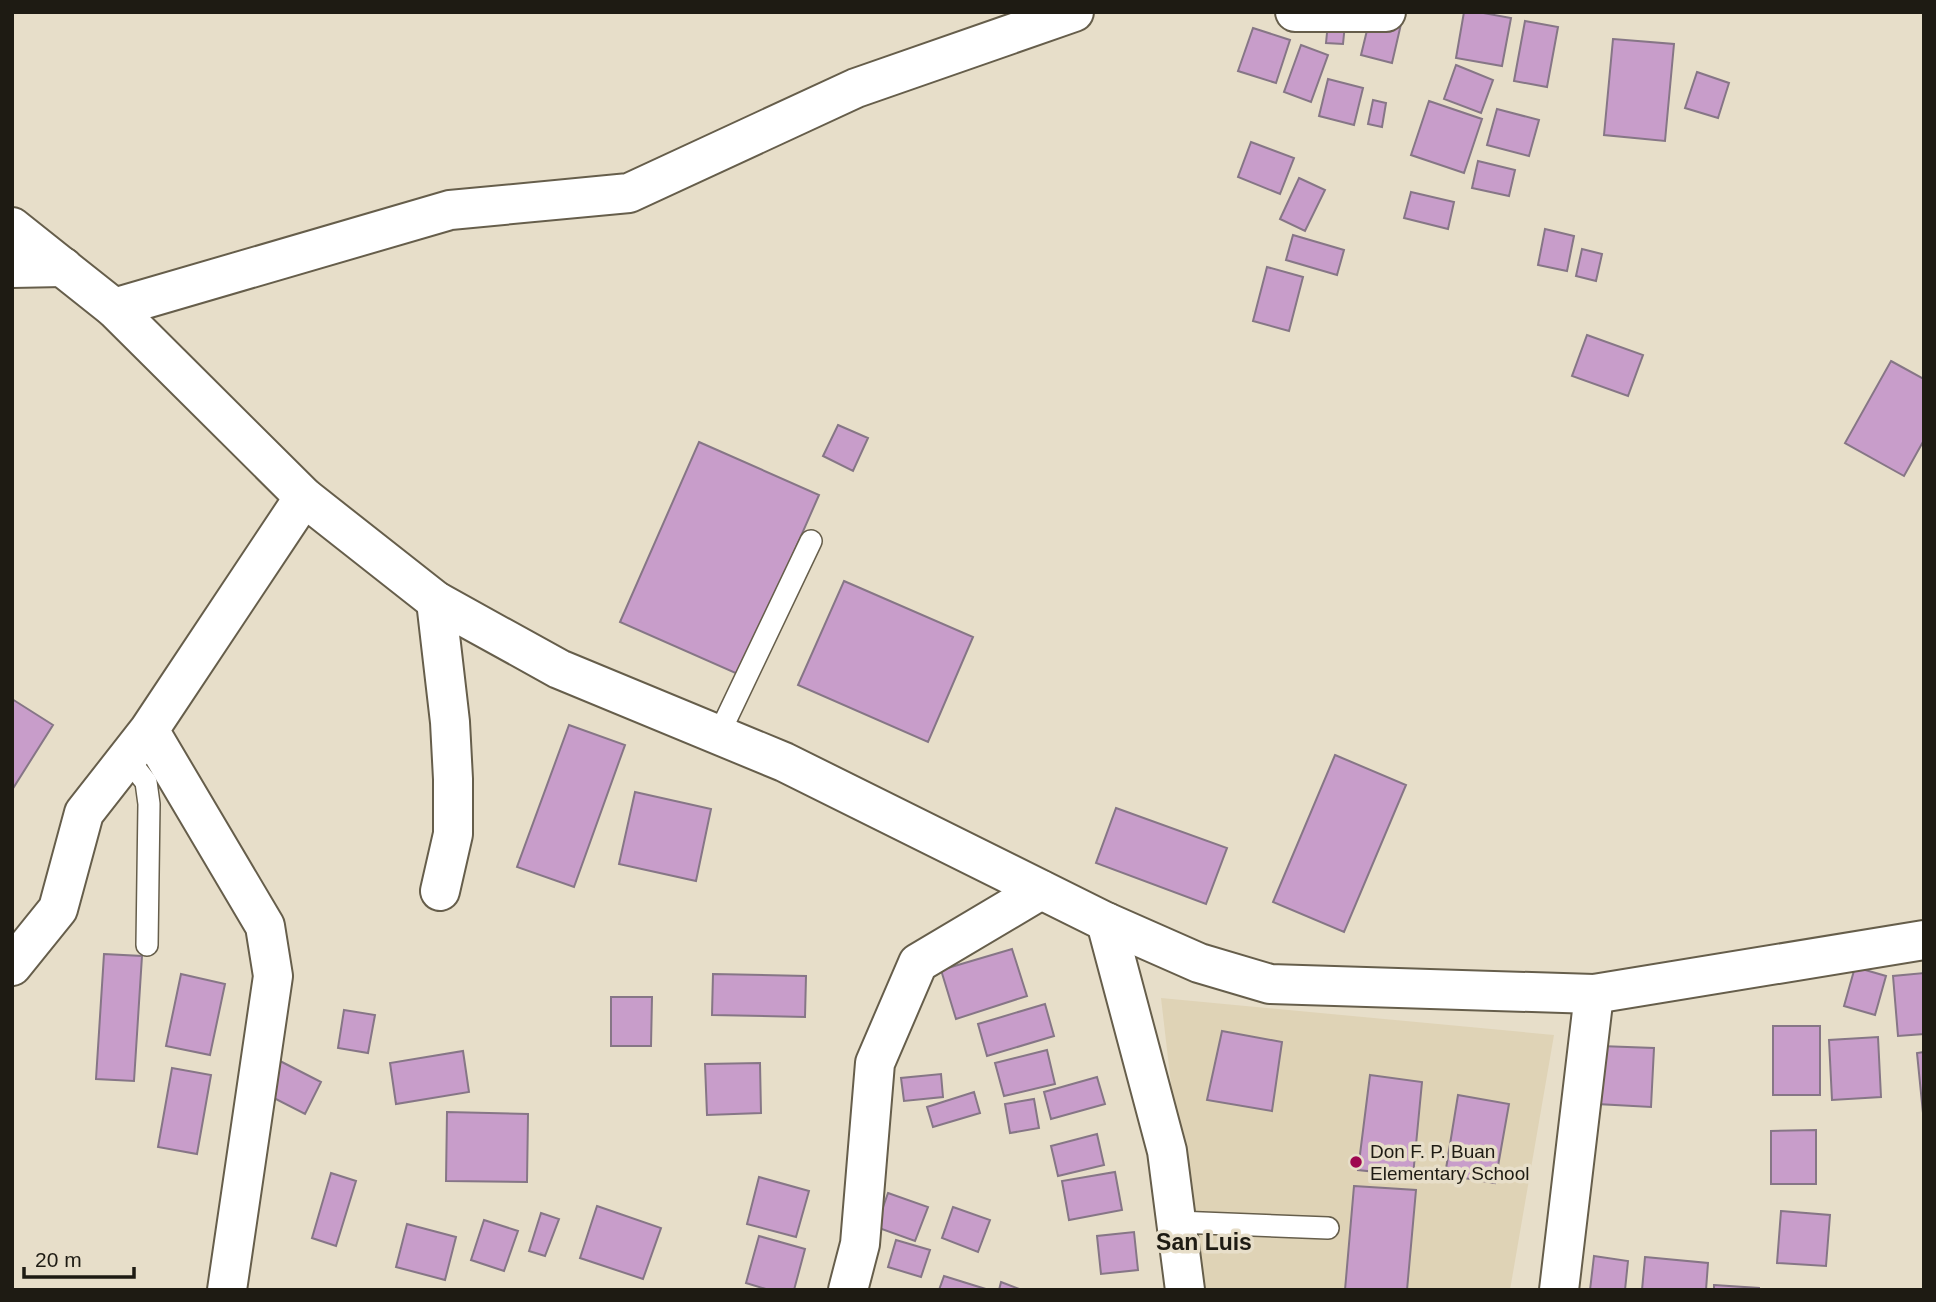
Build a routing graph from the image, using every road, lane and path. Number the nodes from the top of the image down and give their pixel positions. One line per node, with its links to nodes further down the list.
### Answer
1 (1074, 12): 7 (street)
2 (1296, 12): 3 (street)
3 (1386, 12)
4 (12, 227): 5 (street)
5 (63, 267): 6 (street); 7 (street)
6 (12, 268)
7 (114, 308): 8 (street)
8 (304, 497): 10 (street); 12 (street)
9 (811, 541): 11 (lane)
10 (436, 601): 11 (street); 14 (street)
11 (719, 734): 13 (street)
12 (138, 744): 17 (lane); 18 (street); 22 (street)
13 (1041, 890): 15 (street); 23 (street)
14 (440, 891)
15 (1106, 922): 19 (street); 20 (street)
16 (1924, 940): 19 (street)
17 (146, 945)
18 (12, 966)
19 (1594, 994): 25 (street)
20 (1177, 1222): 21 (lane); 24 (street)
21 (1328, 1228)
22 (225, 1289)
23 (848, 1290)
24 (1185, 1290)
25 (1559, 1290)

